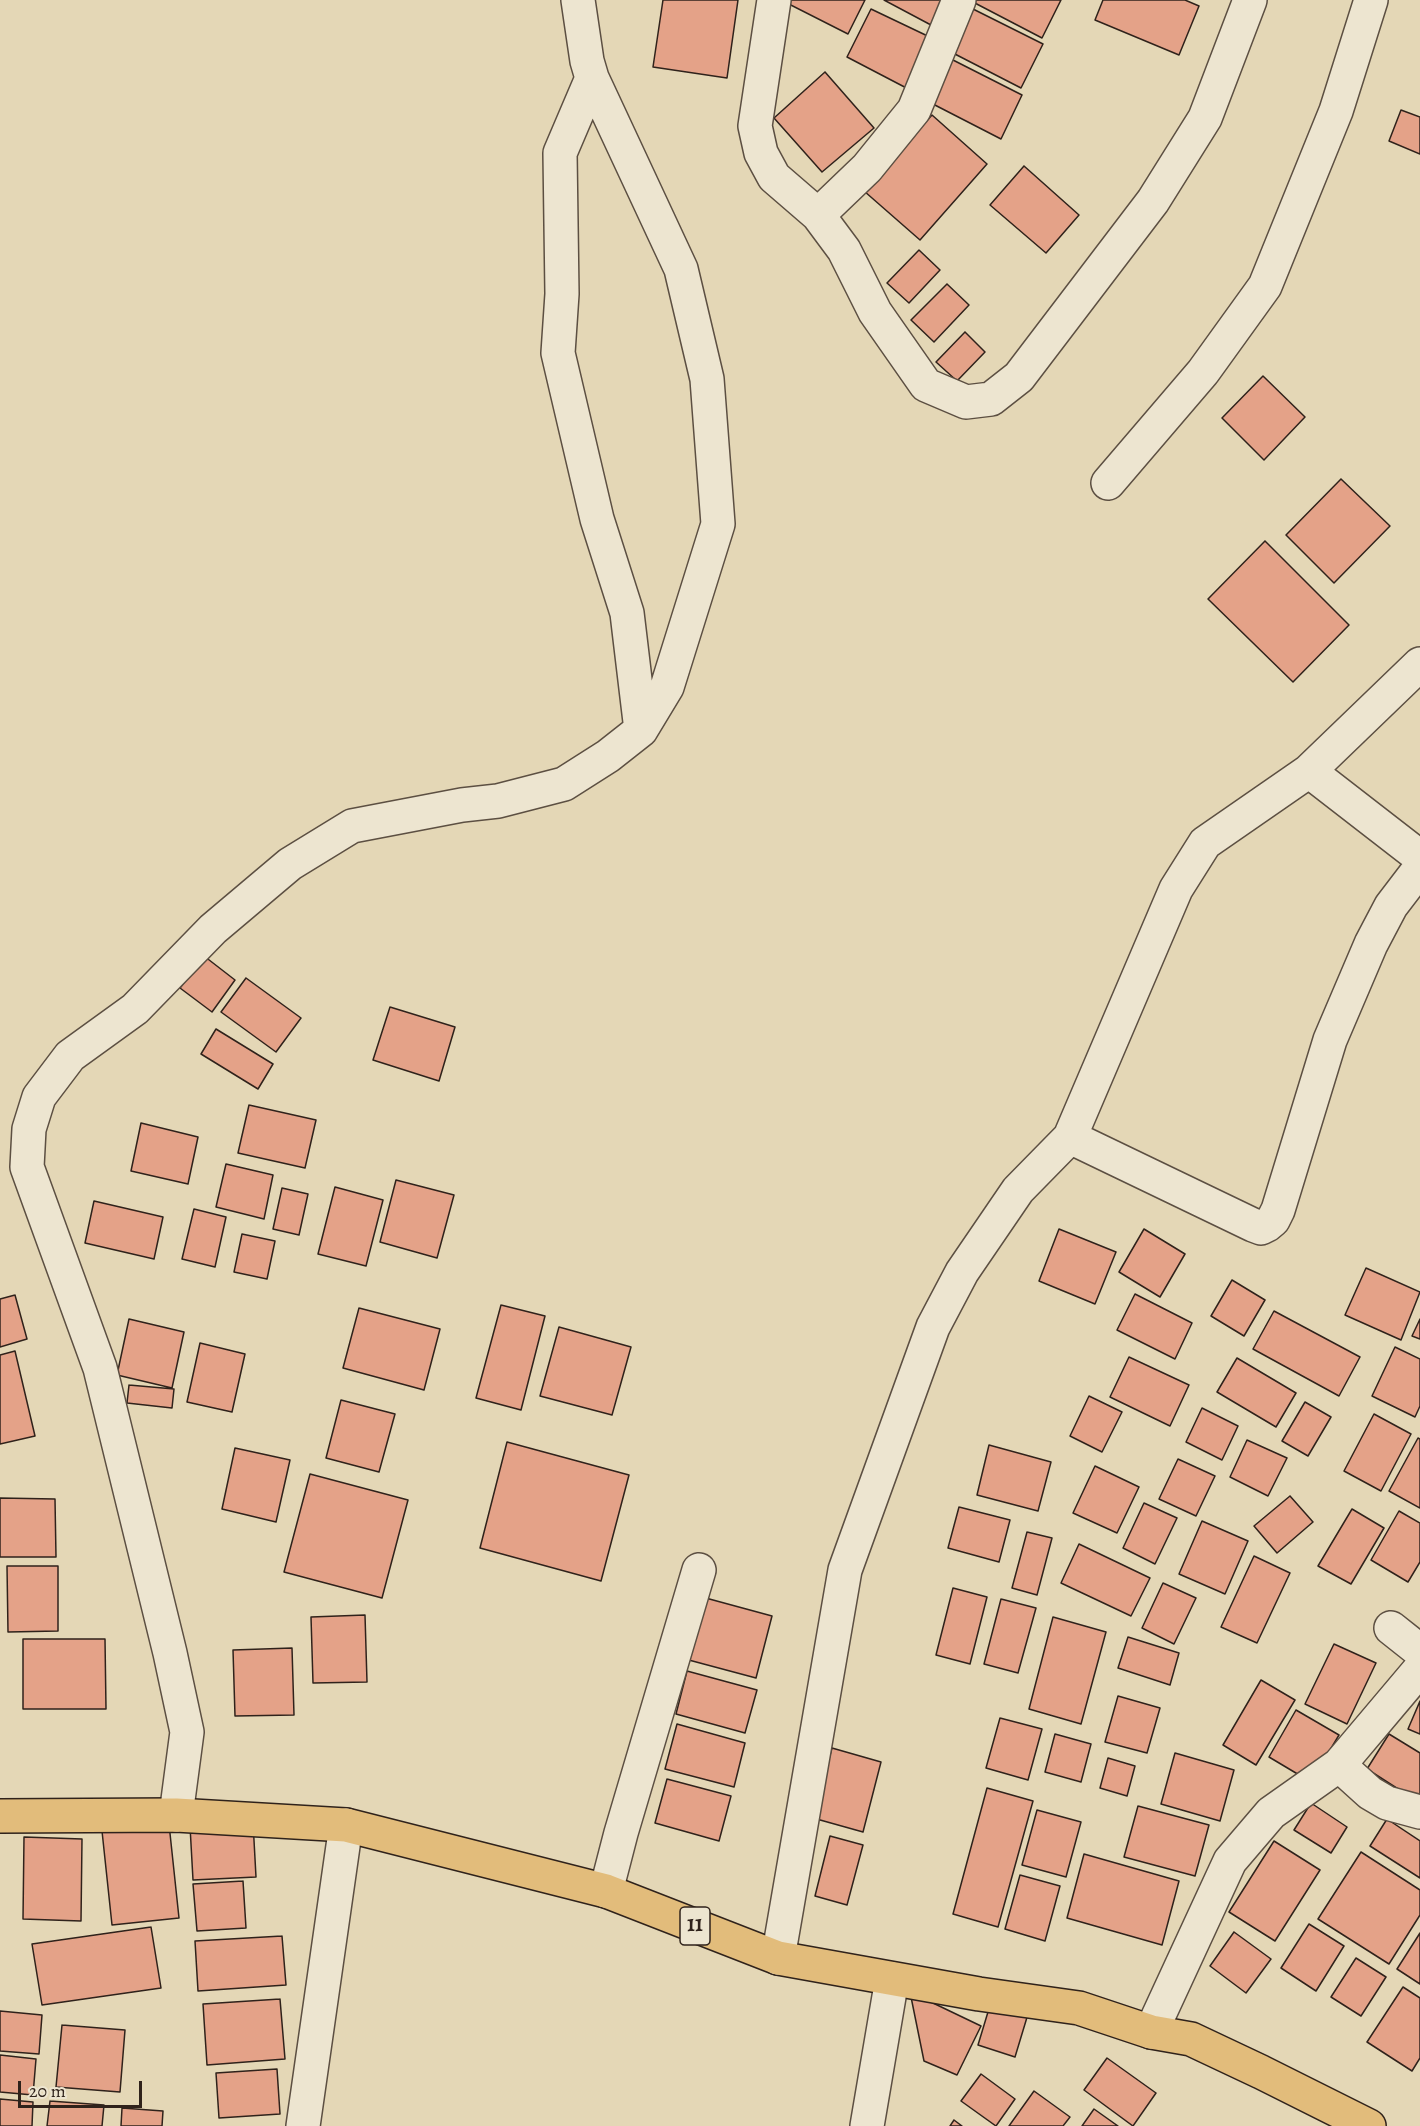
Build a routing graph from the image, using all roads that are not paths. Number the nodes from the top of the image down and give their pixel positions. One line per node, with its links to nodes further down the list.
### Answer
1 (578, 0): 6 (street)
2 (774, 0): 7 (street)
3 (959, 0): 7 (street)
4 (1250, 0): 7 (street)
5 (1371, 0): 8 (street)
6 (592, 78): 10 (street); 10 (street)
7 (818, 215)
8 (1108, 483)
9 (1420, 664): 11 (street)
10 (641, 730): 21 (street)
11 (1309, 771): 12 (street); 14 (street)
12 (1420, 857)
13 (1420, 868): 14 (street)
14 (1070, 1137): 25 (street)
15 (699, 1570): 24 (street)
16 (1391, 1628): 17 (street)
17 (1420, 1651)
18 (1420, 1669): 19 (street)
19 (1339, 1765): 20 (street); 27 (street)
20 (1420, 1812)
21 (176, 1815): 22 (highway, 11); 23 (highway, 11)
22 (0, 1816)
23 (346, 1826): 24 (highway, 11); 28 (street)
24 (606, 1891): 25 (highway, 11)
25 (778, 1959): 26 (highway, 11)
26 (892, 1979): 27 (highway, 11); 29 (street)
27 (1151, 2032): 30 (highway, 11)
28 (303, 2126)
29 (867, 2126)
30 (1369, 2126)

